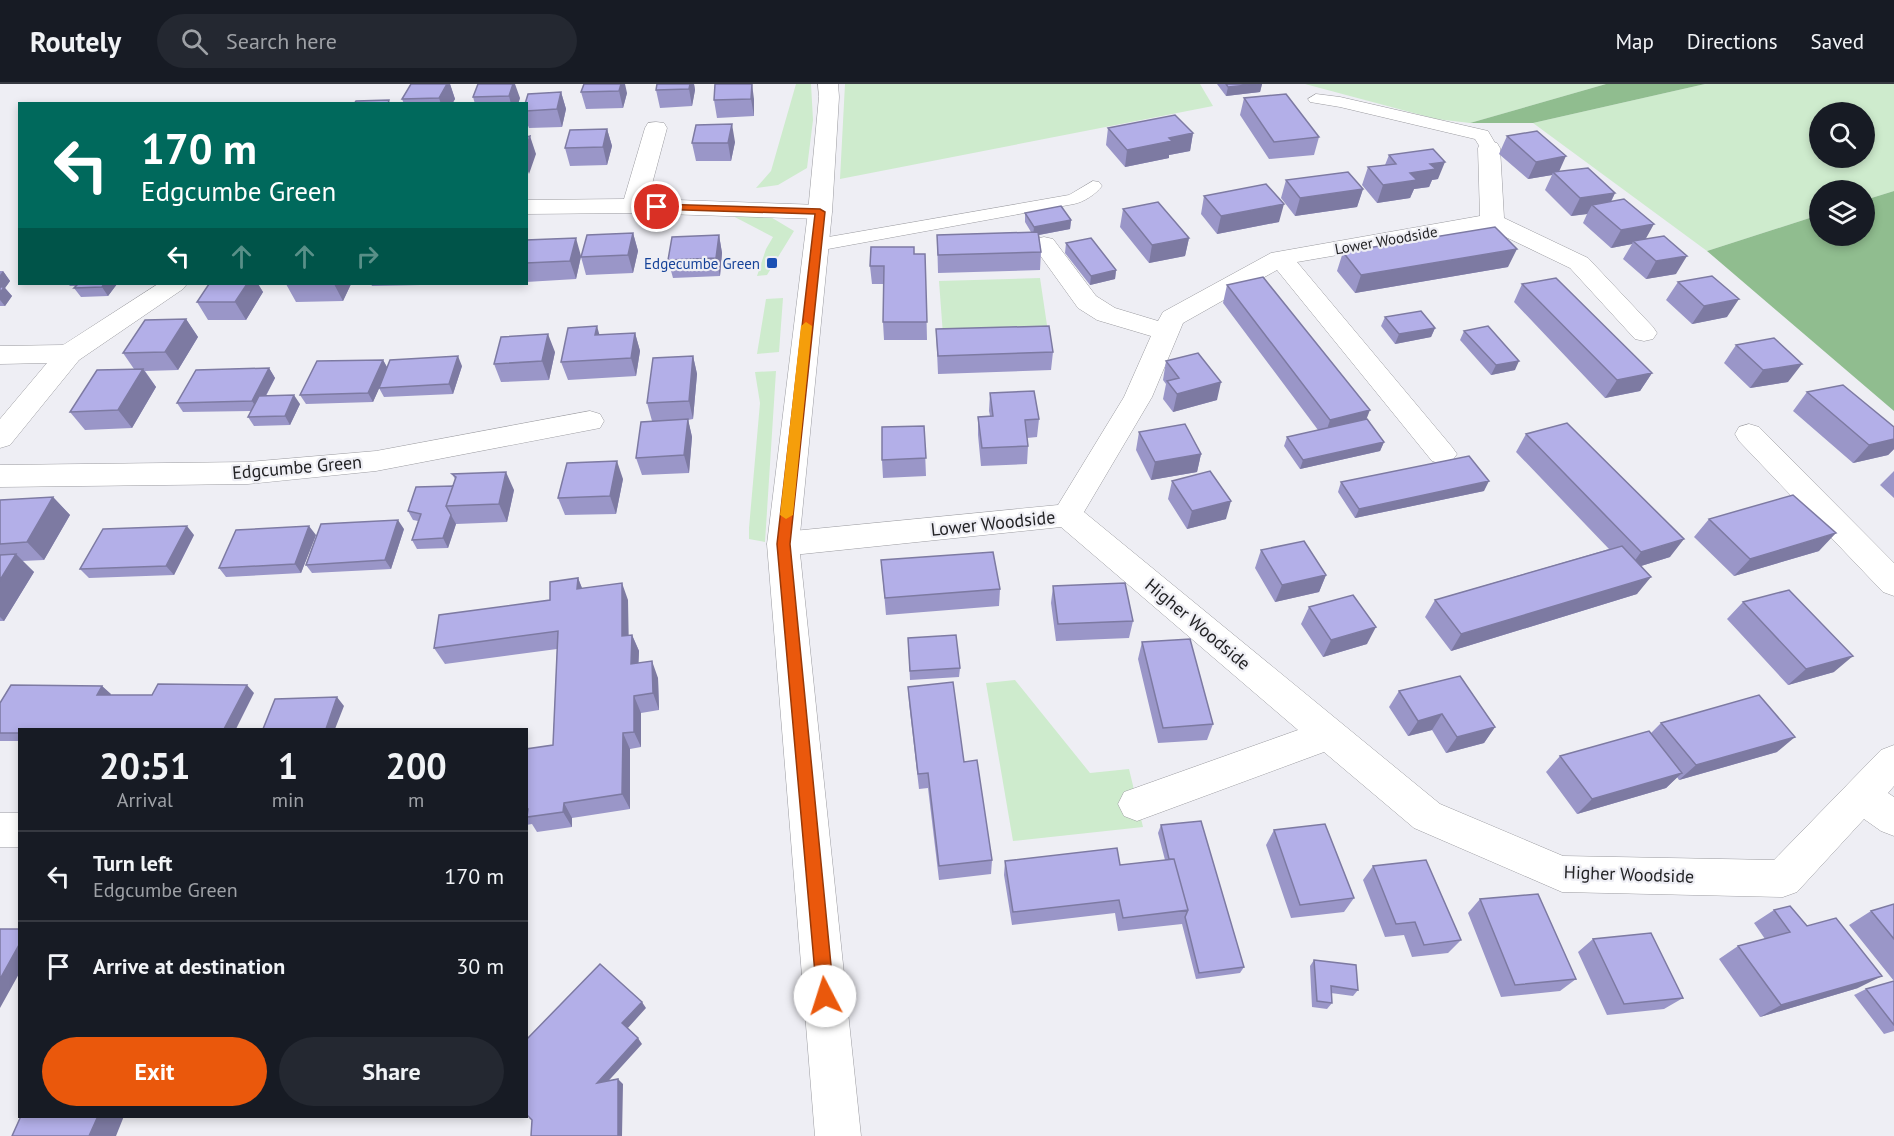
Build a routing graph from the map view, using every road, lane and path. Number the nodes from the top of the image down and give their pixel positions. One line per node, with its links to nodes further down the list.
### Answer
1 (828, 84): 8 (street)
2 (1316, 99): 4 (lane)
3 (656, 128): 6 (street)
4 (1489, 148): 9 (street)
5 (1093, 186): 11 (lane)
6 (634, 206): 7 (street); 8 (street)
7 (528, 207)
8 (820, 212): 11 (street)
9 (1492, 221): 12 (street, Lower Woodside); 15 (street)
10 (1044, 244): 14 (street)
11 (817, 245): 24 (street)
12 (1280, 258): 14 (street, Lower Woodside); 21 (street)
13 (172, 285): 16 (street)
14 (1166, 332): 23 (street, Lower Woodside)
15 (1644, 333)
16 (69, 354): 17 (street); 20 (street)
17 (0, 356)
18 (590, 421): 22 (street, Edgcumbe Green)
19 (1749, 434): 25 (street)
20 (0, 438)
21 (1442, 454)
22 (0, 476)
23 (1067, 515): 24 (street, Lower Woodside); 26 (street, Higher Woodside)
24 (783, 544): 33 (street)
25 (1894, 583)
26 (1330, 734): 28 (street, Higher Woodside); 29 (street)
27 (1894, 761): 28 (street, Higher Woodside)
28 (1862, 795): 30 (street)
29 (1137, 804)
30 (1894, 819)
31 (0, 830): 32 (street)
32 (18, 830)
33 (838, 1136)

